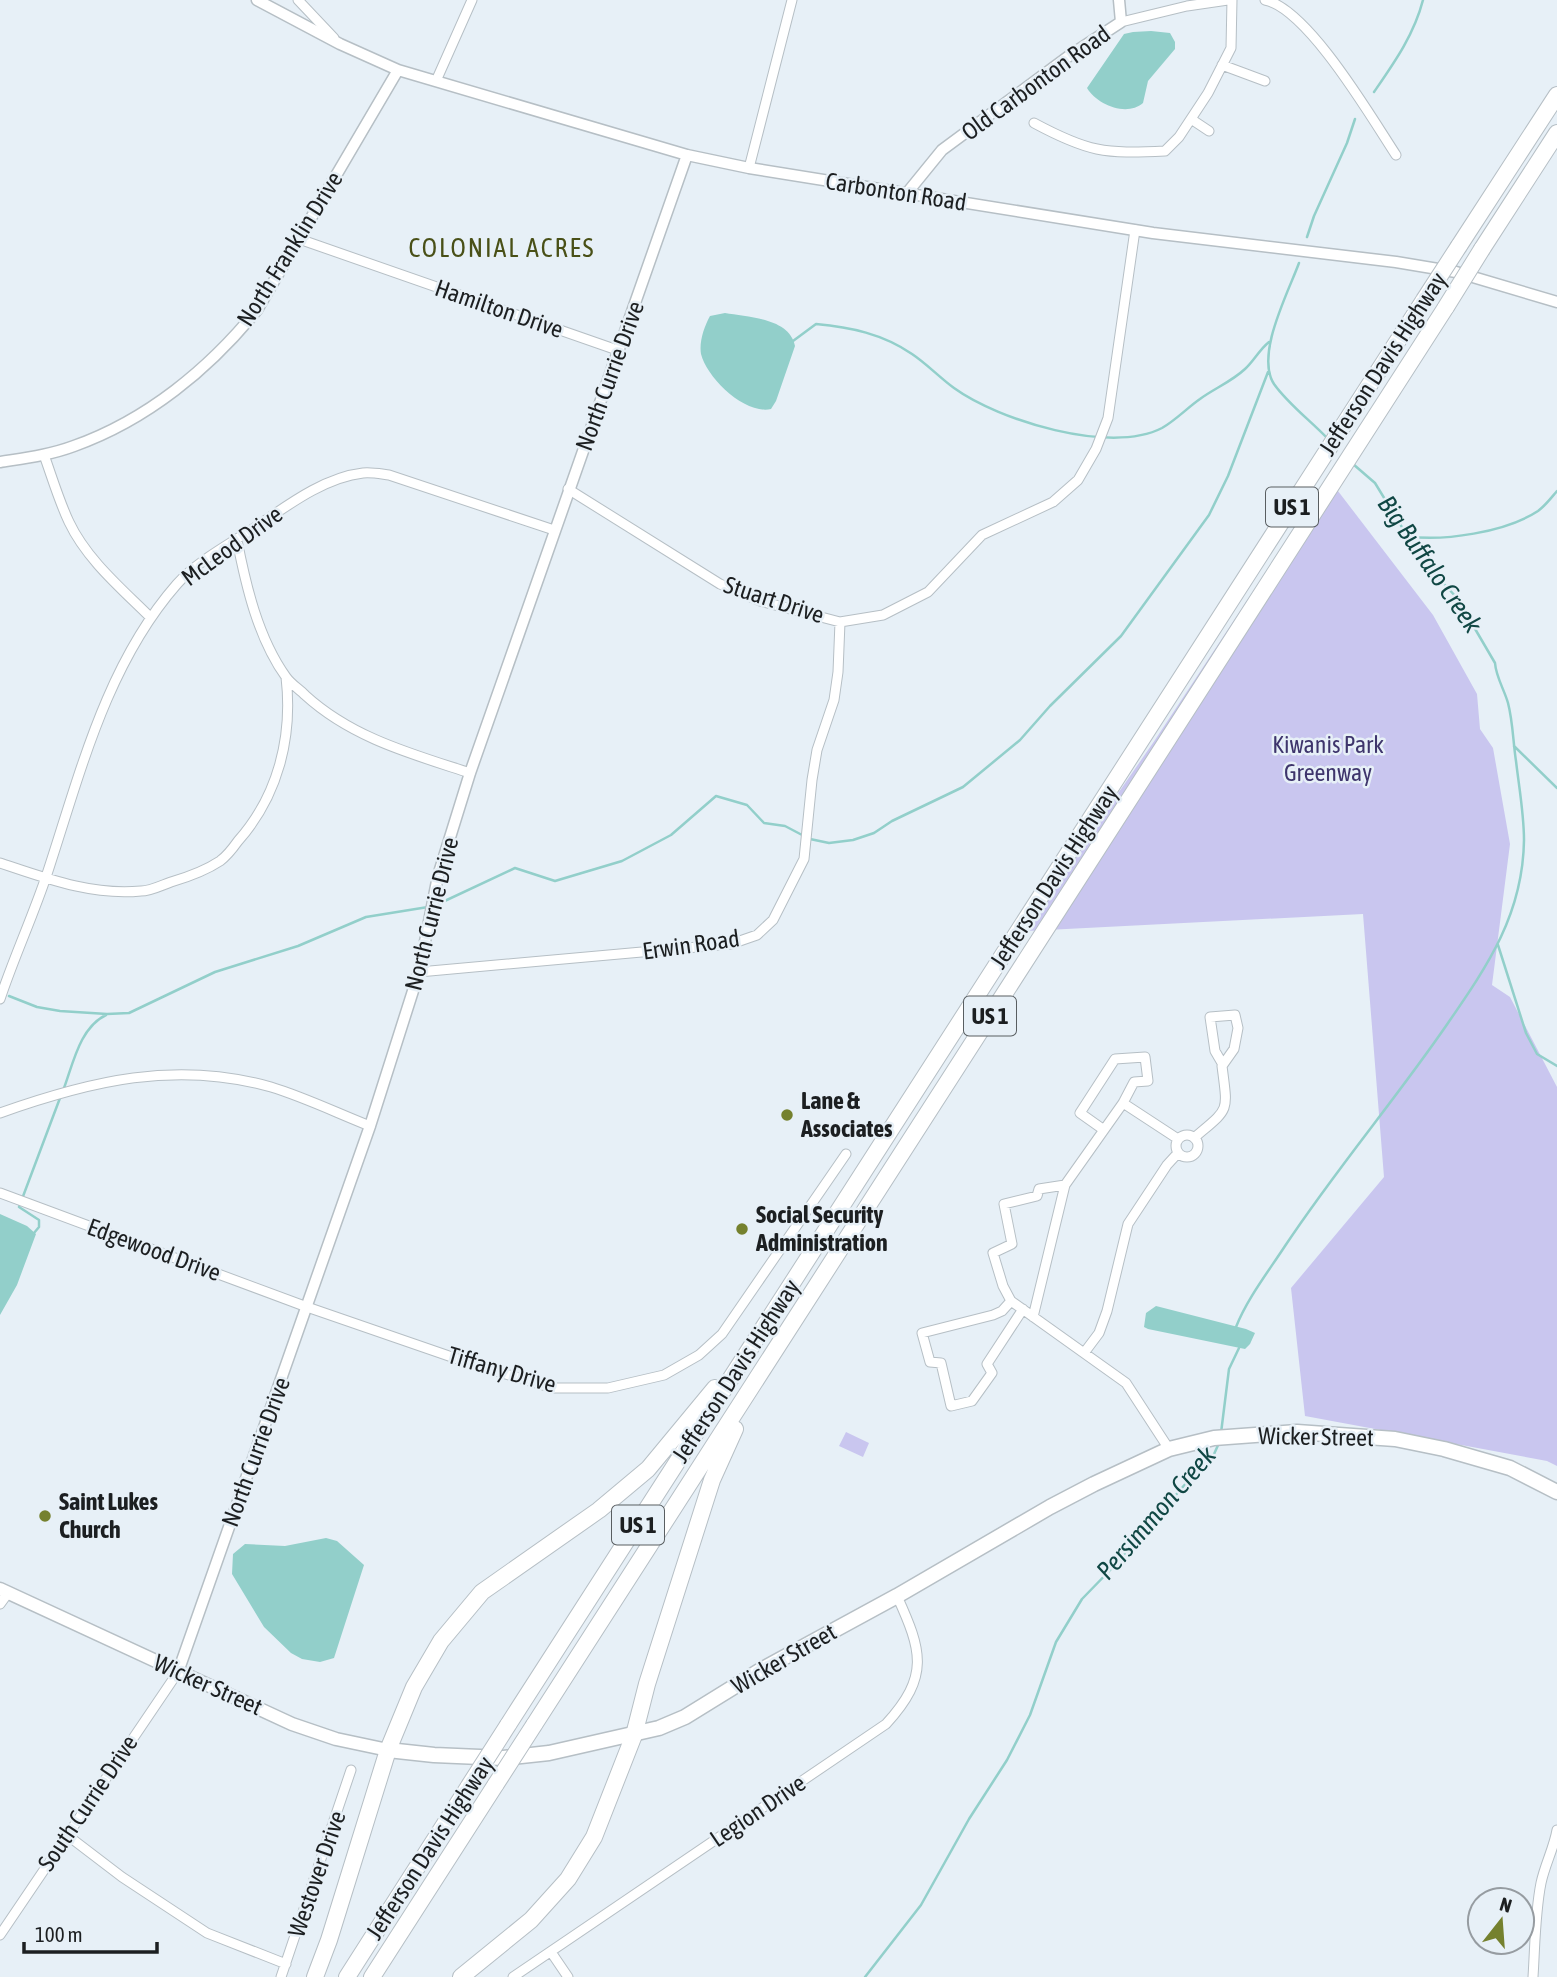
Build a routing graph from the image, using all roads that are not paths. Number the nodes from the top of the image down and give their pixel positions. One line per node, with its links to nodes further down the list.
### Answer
1 (257, 0): 9 (street, Carbonton Road)
2 (298, 0): 9 (street)
3 (472, 0): 13 (street)
4 (792, 0): 21 (street)
5 (1119, 0): 8 (street)
6 (1230, 0): 8 (street, Old Carbonton Road); 10 (street)
7 (1269, 0): 20 (street)
8 (1121, 22): 22 (street, Old Carbonton Road)
9 (340, 44): 11 (street, Carbonton Road)
10 (1222, 65): 12 (street); 15 (street)
11 (398, 70): 13 (street, Carbonton Road); 24 (street, North Franklin Drive)
12 (1265, 80)
13 (436, 81): 19 (street, Carbonton Road)
14 (1557, 94): 55 (highway, Jefferson Davis Highway / US 1, bridge)
15 (1191, 118): 16 (street); 17 (street)
16 (1034, 122)
17 (1209, 131)
18 (1557, 133): 57 (highway, Jefferson Davis Highway / US 1, bridge)
19 (687, 155): 21 (street, Carbonton Road); 26 (street, North Currie Drive)
20 (1396, 155)
21 (749, 168): 22 (street, Carbonton Road)
22 (906, 193): 23 (street, Carbonton Road)
23 (1135, 230): 25 (street, Carbonton Road); 33 (street, Stuart Drive)
24 (299, 239): 26 (street, Hamilton Drive); 27 (street, North Franklin Drive)
25 (1557, 302)
26 (620, 351): 29 (street, North Currie Drive)
27 (44, 455): 28 (street, North Franklin Drive); 32 (street)
28 (0, 462)
29 (568, 489): 30 (street, North Currie Drive); 33 (street, Stuart Drive)
30 (554, 530): 31 (street, McLeod Drive); 35 (street, North Currie Drive)
31 (237, 540): 32 (street, McLeod Drive); 34 (street)
32 (151, 618): 37 (street, McLeod Drive)
33 (840, 622): 38 (street, Erwin Road)
34 (286, 677): 35 (street); 37 (street)
35 (470, 773): 38 (street, North Currie Drive)
36 (0, 863): 37 (street)
37 (45, 878): 39 (street, McLeod Drive)
38 (419, 972): 43 (street, North Currie Drive)
39 (0, 999)
40 (1222, 1063): 40 (street); 45 (street)
41 (1123, 1103): 44 (street); 44 (street); 46 (street)
42 (0, 1113): 43 (street)
43 (370, 1126): 52 (street, North Currie Drive)
44 (1104, 1129): 49 (street)
45 (1194, 1138): 46 (street); 47 (street)
46 (1178, 1139): 47 (street)
47 (1178, 1153): 56 (street)
48 (846, 1154): 52 (street, Tiffany Drive)
49 (1065, 1185): 51 (street); 54 (street)
50 (0, 1193): 52 (street, Edgewood Drive)
51 (1011, 1301): 53 (street); 53 (street)
52 (307, 1307): 63 (street, North Currie Drive)
53 (1023, 1310): 54 (street)
54 (1033, 1317): 56 (street)
55 (767, 1324): 65 (highway); 74 (highway, Jefferson Davis Highway / US 1, bridge)
56 (1084, 1353): 58 (street)
57 (771, 1359): 64 (highway); 75 (highway, Jefferson Davis Highway / US 1, bridge)
58 (1169, 1450): 59 (main road, Wicker Street); 61 (main road, Wicker Street)
59 (1557, 1492)
60 (4, 1591): 62 (street); 63 (main road, Wicker Street)
61 (897, 1596): 64 (main road, Wicker Street); 70 (street, Legion Drive)
62 (0, 1604)
63 (178, 1672): 65 (main road, Wicker Street); 68 (street, South Currie Drive)
64 (634, 1735): 65 (main road, Wicker Street); 76 (highway)
65 (388, 1751): 73 (highway)
66 (351, 1770): 71 (street, Westover Drive)
67 (1557, 1830): 79 (street)
68 (67, 1835): 69 (street, South Currie Drive); 71 (street)
69 (0, 1935)
70 (551, 1952): 77 (street, Legion Drive); 78 (street)
71 (285, 1964): 72 (street, Westover Drive)
72 (281, 1977)
73 (315, 1977)
74 (347, 1977)
75 (372, 1977)
76 (461, 1977)
77 (513, 1977)
78 (568, 1977)
79 (1533, 1977)

